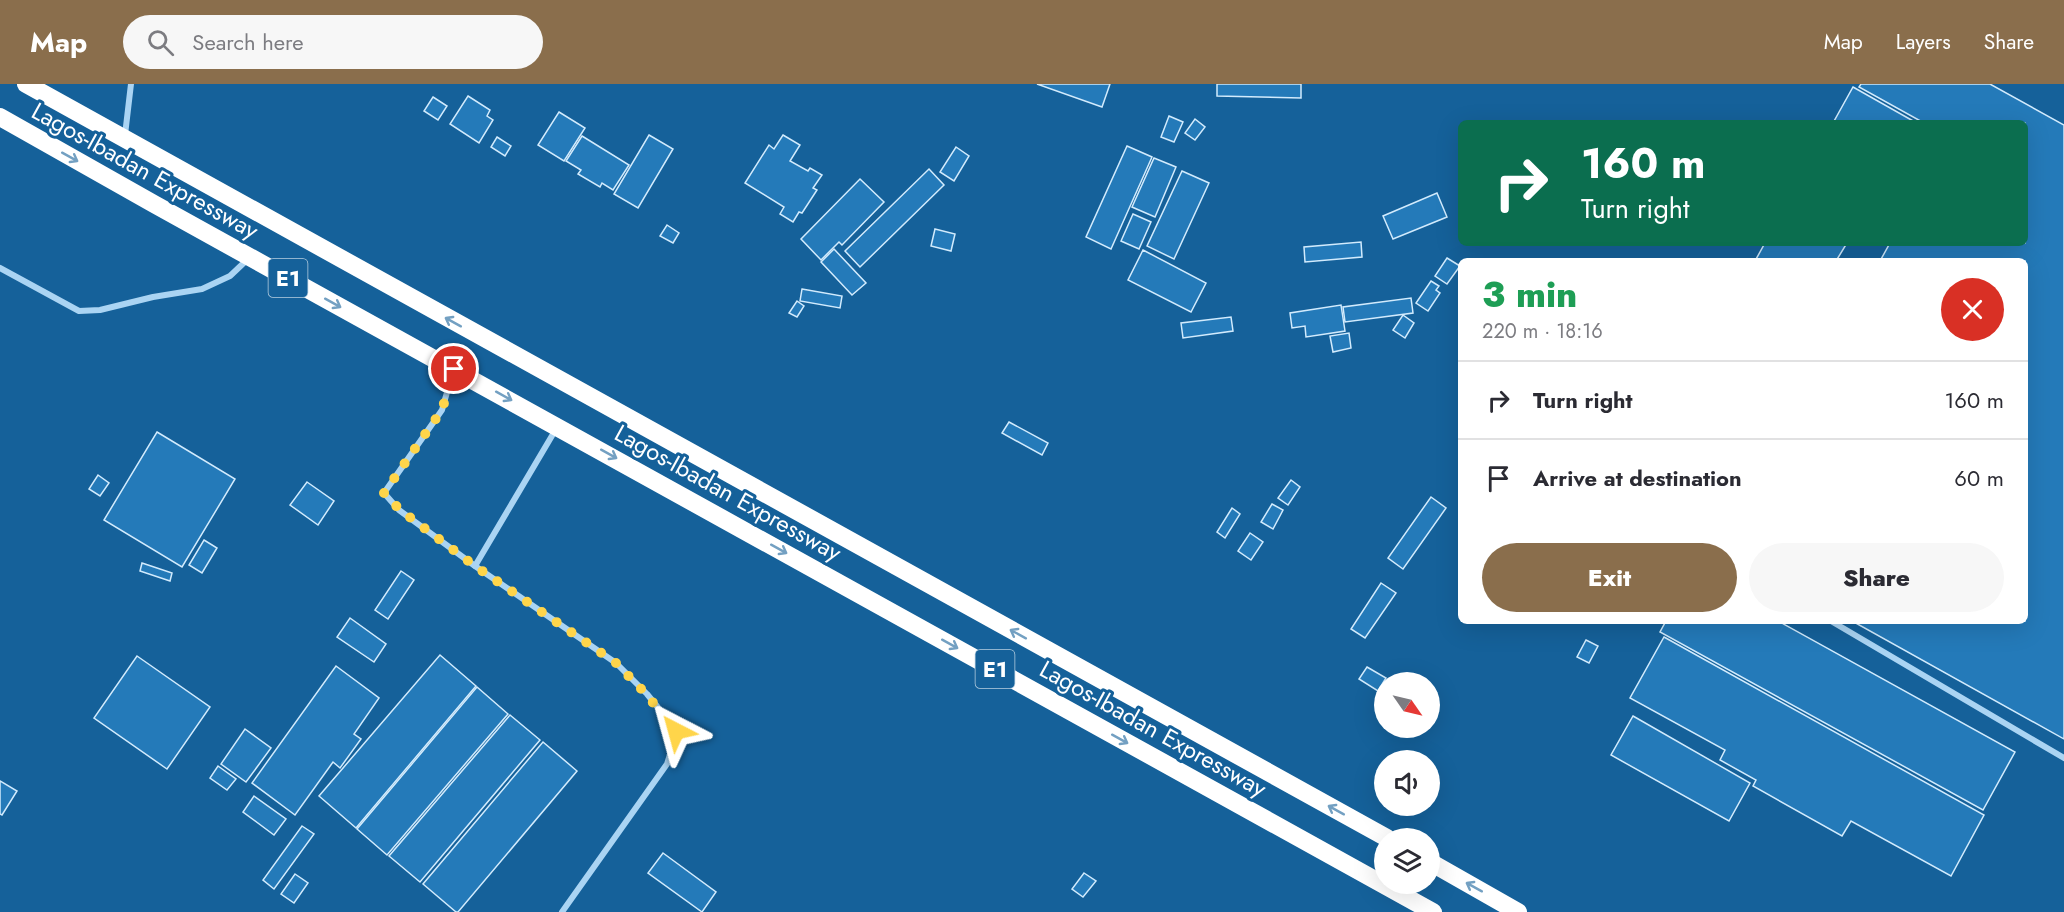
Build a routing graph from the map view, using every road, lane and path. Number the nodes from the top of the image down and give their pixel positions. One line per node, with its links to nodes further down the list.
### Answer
1 (131, 84): 4 (street)
2 (33, 88): 4 (highway, Lagos-Ibadan Expressway / E1)
3 (0, 117): 5 (highway, Lagos-Ibadan Expressway / E1, one-way to 5)
4 (125, 139): 12 (highway, Lagos-Ibadan Expressway / E1, one-way to 4)
5 (250, 257): 6 (street); 7 (highway, Lagos-Ibadan Expressway / E1, one-way to 7)
6 (0, 267)
7 (454, 369): 8 (highway, Lagos-Ibadan Expressway / E1, one-way to 8); 9 (street)
8 (558, 426): 9 (street); 15 (highway, Lagos-Ibadan Expressway / E1, one-way to 15)
9 (475, 566): 14 (street)
10 (1836, 624): 11 (street)
11 (2064, 758)
12 (1374, 831)
13 (1440, 868): 16 (highway, one-way to 13)
14 (562, 912)
15 (1432, 912)
16 (1518, 912)

